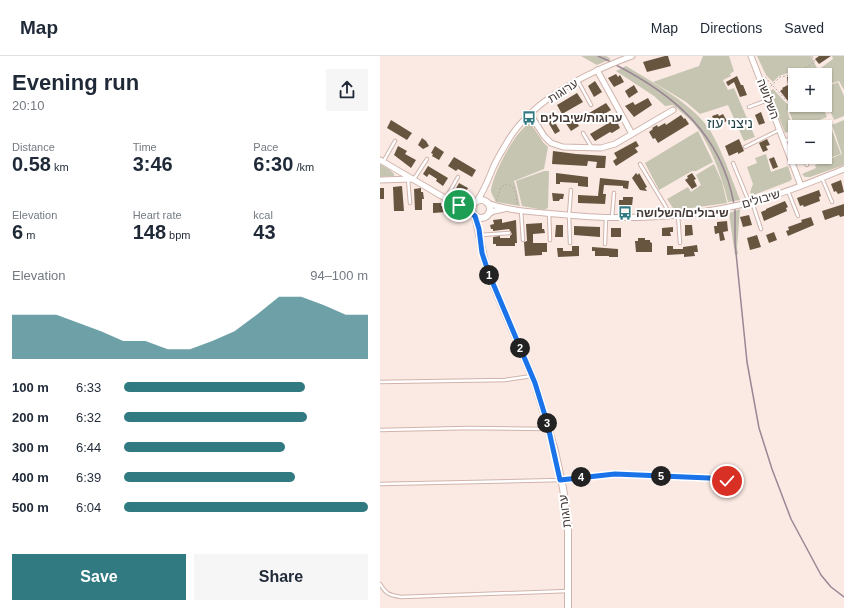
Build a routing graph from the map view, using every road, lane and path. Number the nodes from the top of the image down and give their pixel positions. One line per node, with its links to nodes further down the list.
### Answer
1 (632, 56): 4 (street, ערוגות)
2 (751, 56): 8 (street, השלושה)
3 (812, 56): 7 (path)
4 (597, 70): 6 (street, ערוגות); 17 (street)
5 (764, 76): 7 (path)
6 (578, 81): 11 (lane); 14 (street, ערוגות)
7 (772, 85): 8 (path); 10 (path)
8 (765, 92): 9 (street, השלושה)
9 (768, 100): 12 (lane); 15 (street, השלושה)
10 (786, 100)
11 (591, 105)
12 (749, 107)
13 (673, 110): 17 (street)
14 (530, 114): 22 (street); 34 (street, ערוגות)
15 (780, 130): 20 (street, השלושה); 21 (lane)
16 (583, 133): 22 (lane)
17 (632, 134): 22 (street)
18 (788, 140): 20 (lane)
19 (395, 141): 24 (lane)
20 (784, 141): 35 (street, השלושה)
21 (746, 147)
22 (592, 148)
23 (426, 159): 31 (lane)
24 (381, 161): 27 (street)
25 (734, 163): 41 (lane)
26 (640, 164): 54 (lane)
27 (396, 169): 31 (street); 33 (street)
28 (844, 170): 30 (street, שיבולים)
29 (458, 177): 39 (lane)
30 (822, 178): 35 (street, שיבולים); 42 (lane)
31 (411, 179): 33 (street); 39 (street); 43 (lane)
32 (380, 180): 33 (street)
33 (395, 180)
34 (486, 184): 40 (street, ערוגות); 44 (street, ערוגות)
35 (801, 186): 37 (street, שיבולים)
36 (571, 190): 53 (lane)
37 (788, 191): 41 (street, שיבולים); 55 (lane)
38 (614, 193): 57 (lane)
39 (446, 198): 45 (street)
40 (476, 202): 44 (street); 45 (street); 52 (street)
41 (751, 202): 51 (street, שיבולים); 58 (lane)
42 (832, 202)
43 (410, 203)
44 (486, 203): 46 (street, שיבולים); 50 (street)
45 (459, 205): 52 (street)
46 (494, 205): 47 (street, שיבולים); 48 (path)
47 (507, 208): 48 (street, שיבולים); 50 (street, שיבולים)
48 (519, 210): 49 (street, שיבולים); 61 (lane)
49 (549, 213): 53 (street, שיבולים); 62 (lane)
50 (487, 215): 52 (street); 60 (street, ערוגות)
51 (678, 215): 54 (street, שיבולים); 64 (lane)
52 (474, 216): 60 (street, ערוגות)
53 (569, 216): 56 (street, שיבולים); 63 (lane)
54 (669, 216): 57 (street, שיבולים)
55 (798, 216)
56 (606, 218): 57 (street, שיבולים); 65 (lane)
57 (612, 218)
58 (761, 229)
59 (509, 233): 60 (lane)
60 (480, 236): 66 (street, ערוגות)
61 (523, 240)
62 (550, 240)
63 (570, 243)
64 (680, 243)
65 (605, 244)
66 (533, 376): 67 (lane); 68 (street, ערוגות)
67 (380, 382)
68 (549, 429): 69 (lane); 70 (street, ערוגות)
69 (380, 430)
70 (560, 480): 71 (lane); 72 (lane); 74 (street, ערוגות)
71 (727, 481)
72 (380, 484)
73 (380, 584): 74 (lane)
74 (568, 591): 75 (street, ערוגות)
75 (568, 608)

